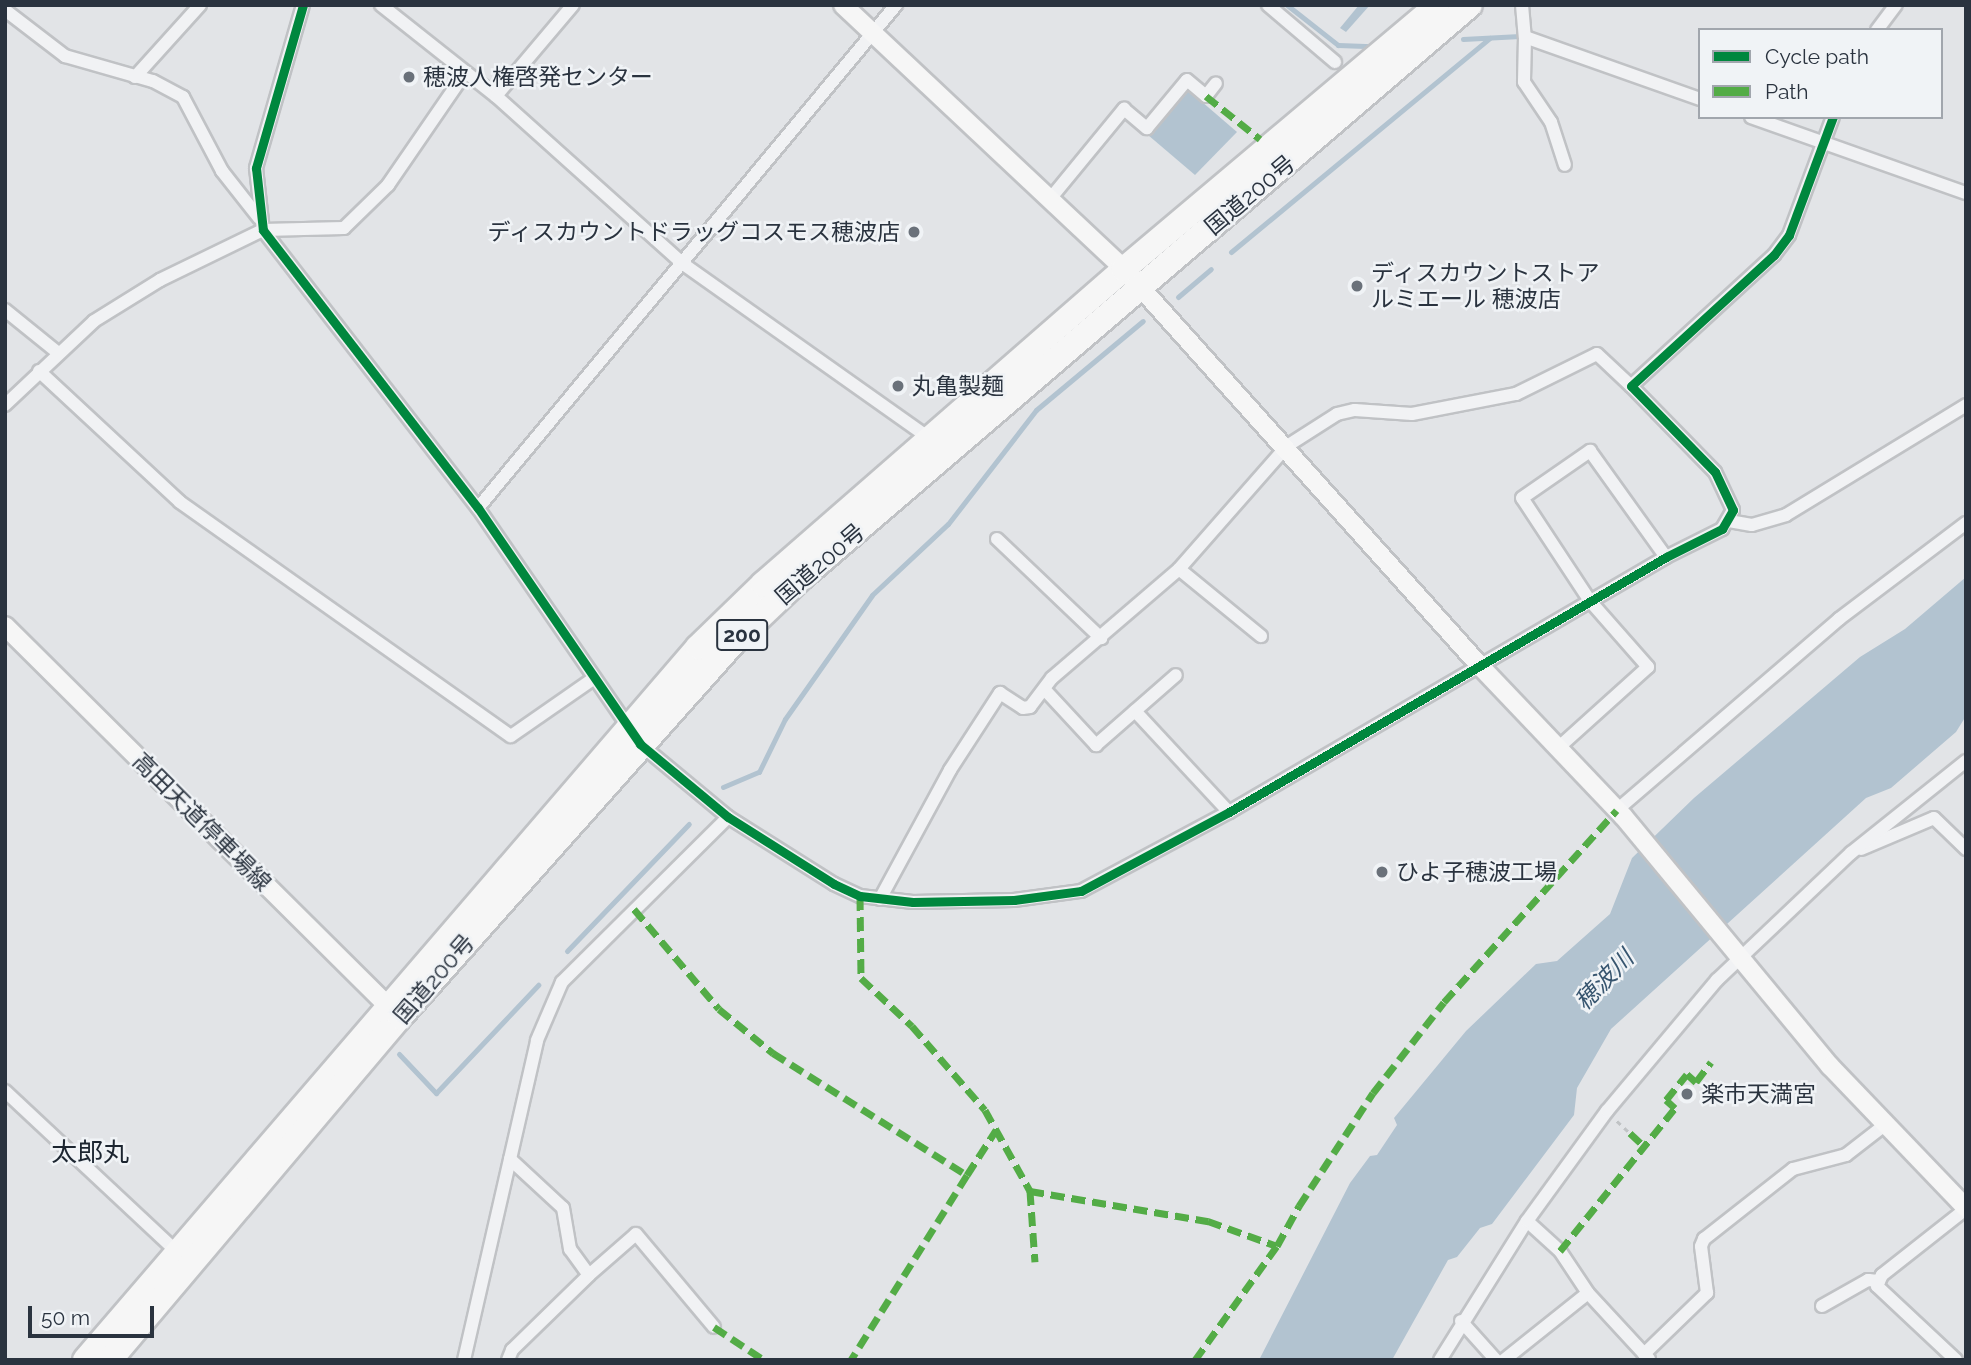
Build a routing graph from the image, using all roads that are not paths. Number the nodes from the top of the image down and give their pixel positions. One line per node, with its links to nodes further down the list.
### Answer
1 (200, 5): 18 (street)
2 (303, 5): 28 (street)
3 (381, 5): 17 (street)
4 (573, 5): 20 (street)
5 (843, 5): 14 (street)
6 (896, 5): 14 (street)
7 (1268, 5): 16 (street)
8 (1438, 5): 30 (highway, 国道200号 / 200)
9 (1470, 5): 30 (highway, 国道200号 / 200)
10 (1522, 5): 15 (street)
11 (1896, 5): 13 (street)
12 (5, 10): 18 (street)
13 (1879, 28)
14 (873, 31): 27 (street); 29 (street)
15 (1525, 37): 21 (street); 25 (street)
16 (1335, 62)
17 (465, 73): 20 (street); 28 (street)
18 (135, 76): 28 (street)
19 (1216, 83): 27 (street)
20 (496, 96): 29 (street)
21 (1698, 98)
22 (1757, 119): 24 (street)
23 (1832, 119): 24 (street)
24 (1824, 143): 26 (street); 34 (street)
25 (1565, 165)
26 (1966, 193)
27 (1050, 199): 30 (street)
28 (261, 224): 32 (street); 39 (street)
29 (682, 263): 38 (street); 39 (street)
30 (1132, 278): 37 (street); 38 (highway, 国道200号 / 200)
31 (5, 310): 32 (street)
32 (57, 352): 33 (street)
33 (39, 371): 35 (street); 51 (street)
34 (1631, 386): 37 (street); 40 (street)
35 (5, 405)
36 (1966, 405): 40 (street)
37 (1287, 446): 44 (street); 49 (street)
38 (939, 448): 54 (highway, 国道200号 / 200)
39 (478, 508): 51 (street)
40 (1729, 521): 43 (street)
41 (1966, 523): 58 (street)
42 (998, 539): 48 (street)
43 (1666, 557): 45 (street); 45 (street)
44 (1179, 569): 47 (street); 48 (street)
45 (1590, 601): 49 (street); 55 (street)
46 (5, 626): 64 (street, 高田天道停車場線)
47 (1261, 636)
48 (1101, 638): 52 (street)
49 (1481, 667): 55 (street); 57 (street)
50 (1176, 675): 53 (street)
51 (593, 679): 54 (street)
52 (1046, 691): 53 (street); 62 (street)
53 (1135, 711): 57 (street)
54 (634, 736): 59 (street); 64 (highway, 国道200号 / 200)
55 (1558, 748): 58 (street)
56 (1966, 761): 61 (street)
57 (1229, 812): 62 (street)
58 (1620, 813): 63 (street)
59 (728, 817): 62 (street); 67 (street)
60 (1966, 849): 61 (street)
61 (1851, 853): 63 (street)
62 (880, 900)
63 (1737, 950): 66 (street); 69 (street)
64 (393, 1011): 70 (highway, 国道200号 / 200)
65 (5, 1091): 70 (street)
66 (1886, 1124): 68 (street); 77 (street)
67 (510, 1159): 71 (street); 80 (street)
68 (1966, 1208): 72 (street)
69 (1527, 1221): 73 (street); 75 (street)
70 (184, 1258): 78 (highway, 国道200号 / 200); 79 (highway, 国道200号 / 200)
71 (589, 1275): 76 (street); 81 (street)
72 (1880, 1280): 74 (street); 85 (street)
73 (1588, 1293): 77 (street); 84 (street)
74 (1822, 1306)
75 (1461, 1321): 82 (street); 83 (street)
76 (714, 1327)
77 (1646, 1357)
78 (85, 1360)
79 (110, 1360)
80 (464, 1360)
81 (508, 1360)
82 (1440, 1360)
83 (1496, 1360)
84 (1504, 1360)
85 (1956, 1360)

